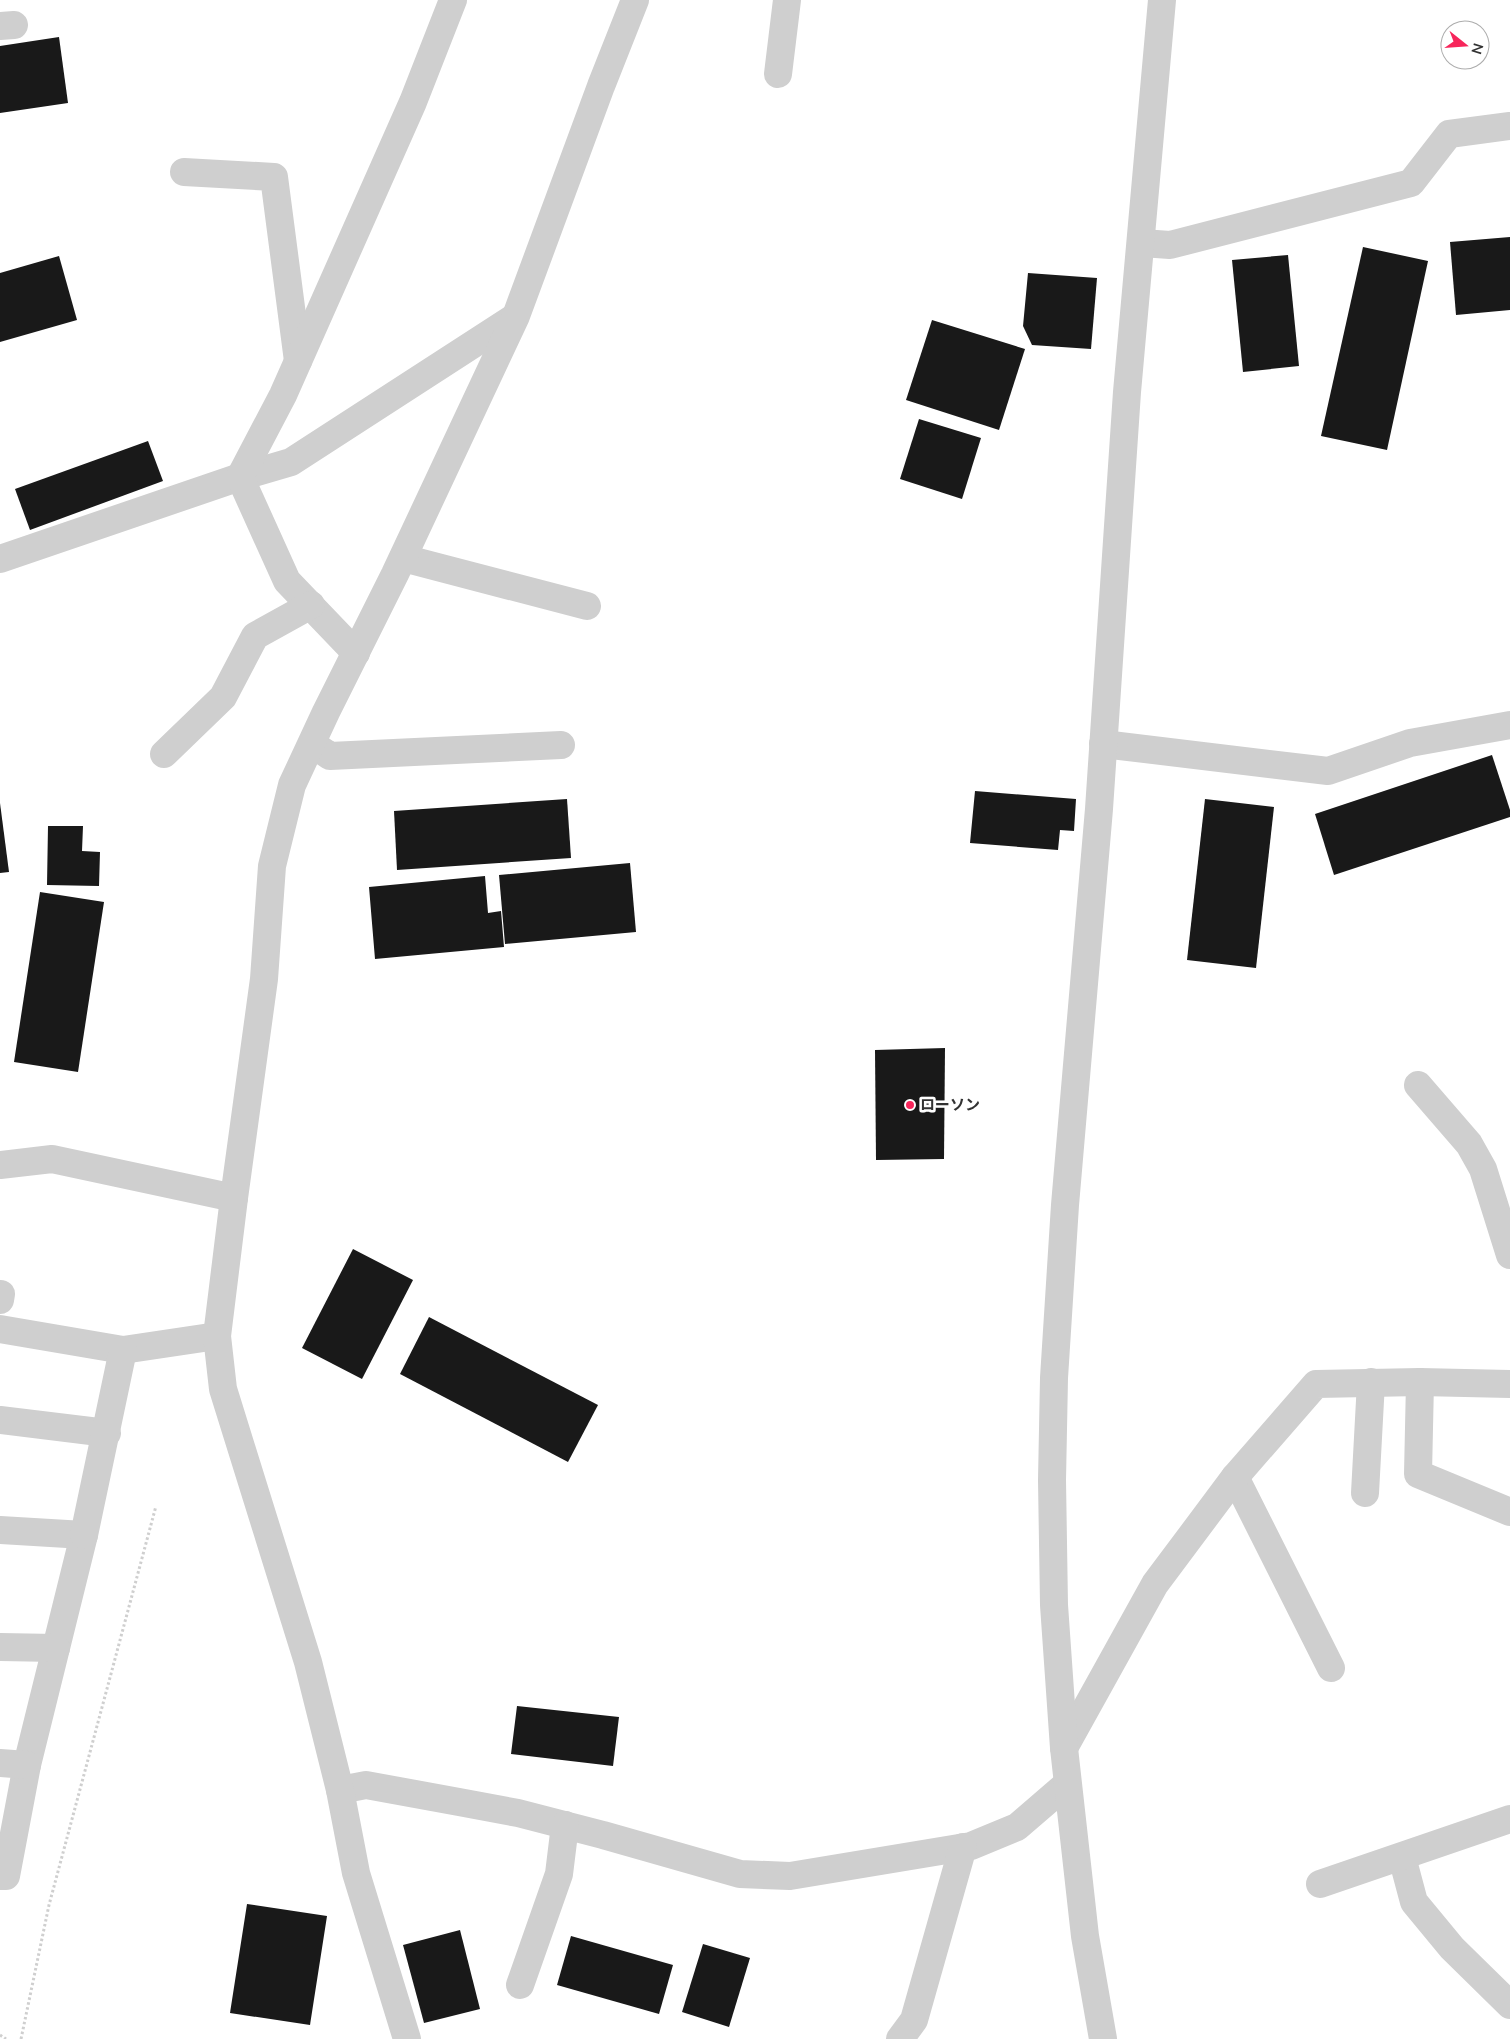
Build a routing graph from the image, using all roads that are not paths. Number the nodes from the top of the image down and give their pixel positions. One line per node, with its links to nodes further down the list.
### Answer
1 (453, 0): 10 (street)
2 (635, 0): 9 (street)
3 (787, 0): 5 (street)
4 (1162, 0): 8 (street)
5 (778, 74)
6 (1510, 126): 8 (street)
7 (184, 172): 10 (street)
8 (1142, 244): 19 (street)
9 (516, 316): 11 (street); 12 (street)
10 (298, 360): 11 (street)
11 (240, 477): 13 (street); 14 (street)
12 (403, 558): 15 (street); 16 (street)
13 (0, 559)
14 (311, 605): 16 (street); 21 (street)
15 (587, 606)
16 (356, 653): 18 (street)
17 (1510, 725): 19 (street)
18 (312, 744): 20 (street); 24 (street)
19 (1103, 744): 44 (street)
20 (561, 745)
21 (164, 754)
22 (1418, 1085): 25 (street)
23 (0, 1165): 24 (street)
24 (234, 1198): 29 (street)
25 (1510, 1255)
26 (1, 1294): 27 (street)
27 (0, 1300)
28 (0, 1329): 30 (street)
29 (217, 1336): 30 (street); 48 (street)
30 (123, 1350): 35 (street)
31 (1371, 1382): 32 (street); 36 (street); 37 (street)
32 (1420, 1382): 33 (street); 38 (street)
33 (1510, 1384)
34 (0, 1420): 35 (street)
35 (106, 1432): 40 (street)
36 (1235, 1477): 43 (street); 44 (street)
37 (1365, 1493)
38 (1510, 1512)
39 (0, 1530): 40 (street)
40 (84, 1534): 42 (street)
41 (0, 1646): 42 (street)
42 (56, 1648): 46 (street)
43 (1331, 1668)
44 (1064, 1748): 47 (street)
45 (0, 1763): 46 (street)
46 (27, 1765): 53 (street)
47 (1067, 1784): 51 (street); 59 (street)
48 (340, 1790): 50 (street); 57 (street)
49 (1510, 1818): 52 (street)
50 (565, 1826): 51 (street); 55 (street)
51 (963, 1847): 58 (street)
52 (1402, 1857): 54 (street); 56 (street)
53 (0, 1876)
54 (1320, 1884)
55 (520, 1985)
56 (1510, 2005)
57 (407, 2039)
58 (900, 2039)
59 (1103, 2039)

